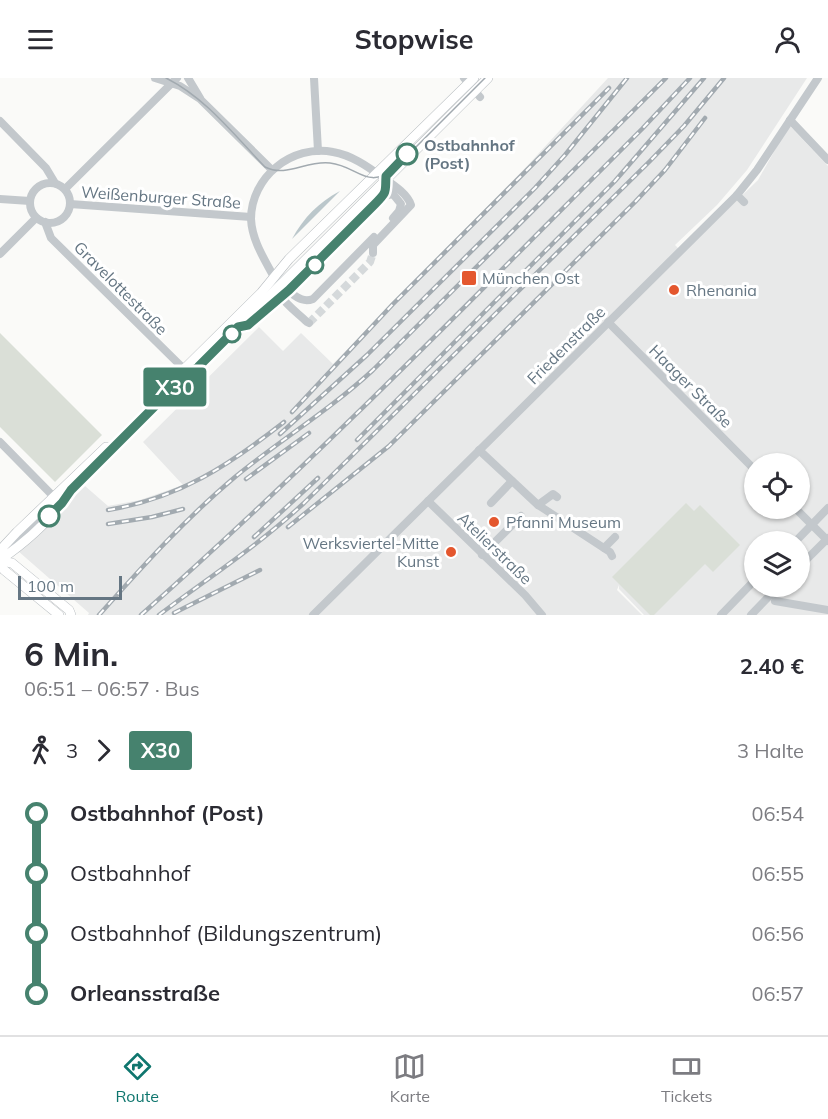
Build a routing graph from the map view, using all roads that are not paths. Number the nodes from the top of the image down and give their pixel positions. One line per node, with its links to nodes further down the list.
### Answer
1 (155, 78): 7 (street)
2 (188, 78): 9 (street)
3 (314, 78): 12 (street)
4 (482, 78): 8 (street)
5 (488, 78): 8 (main road)
6 (818, 78): 10 (street, Friedenstraße)
7 (174, 81): 9 (street); 17 (street)
8 (472, 86): 15 (main road); 15 (main road)
9 (200, 99): 14 (street)
10 (790, 120): 13 (street); 19 (street, Friedenstraße)
11 (0, 121): 16 (street)
12 (318, 151): 14 (street); 15 (street)
13 (828, 160)
14 (272, 170): 25 (street)
15 (386, 179): 18 (street); 20 (street); 28 (street); 30 (main road); 34 (main road)
16 (55, 183): 17 (street); 22 (street)
17 (65, 189): 24 (street)
18 (393, 194): 20 (street); 35 (street)
19 (737, 195): 23 (street); 36 (street, Friedenstraße)
20 (383, 196): 31 (street)
21 (0, 199): 22 (street)
22 (30, 201): 26 (street)
23 (744, 202)
24 (70, 204): 25 (street, Weißenburger Straße); 27 (street)
25 (251, 217): 30 (street)
26 (36, 218): 27 (street); 29 (street)
27 (45, 222): 38 (street, Gravelottestraße)
28 (373, 253)
29 (0, 254)
30 (274, 277): 32 (main road); 34 (street)
31 (298, 281): 33 (street); 35 (street)
32 (264, 289): 34 (street); 38 (main road)
33 (289, 290): 34 (street); 35 (street)
34 (280, 291): 37 (street); 38 (main road)
35 (309, 301)
36 (608, 322): 40 (street, Friedenstraße); 41 (street, Haager Straße)
37 (309, 323)
38 (186, 371): 43 (main road); 60 (main road)
39 (0, 442): 43 (street)
40 (479, 450): 42 (street); 45 (street, Friedenstraße)
41 (744, 459)
42 (512, 481): 46 (street); 47 (street)
43 (54, 497): 60 (main road)
44 (557, 497): 47 (street)
45 (428, 501): 56 (street, Atelierstraße); 68 (street, Friedenstraße)
46 (491, 503)
47 (538, 505): 55 (street)
48 (828, 508): 51 (street)
49 (521, 516): 56 (street)
50 (806, 519): 51 (street)
51 (811, 524): 52 (street); 54 (street)
52 (805, 531)
53 (615, 537): 55 (street)
54 (827, 539): 59 (street)
55 (604, 548): 58 (street)
56 (482, 555): 61 (street, Atelierstraße)
57 (498, 555): 61 (street)
58 (612, 556)
59 (810, 556)
60 (0, 560): 66 (main road); 67 (main road)
61 (490, 563): 69 (street, Atelierstraße)
62 (744, 591): 70 (street)
63 (768, 597): 71 (street)
64 (775, 601): 65 (street)
65 (828, 610)
66 (58, 615)
67 (71, 615)
68 (313, 615)
69 (542, 615)
70 (720, 615)
71 (751, 615)

